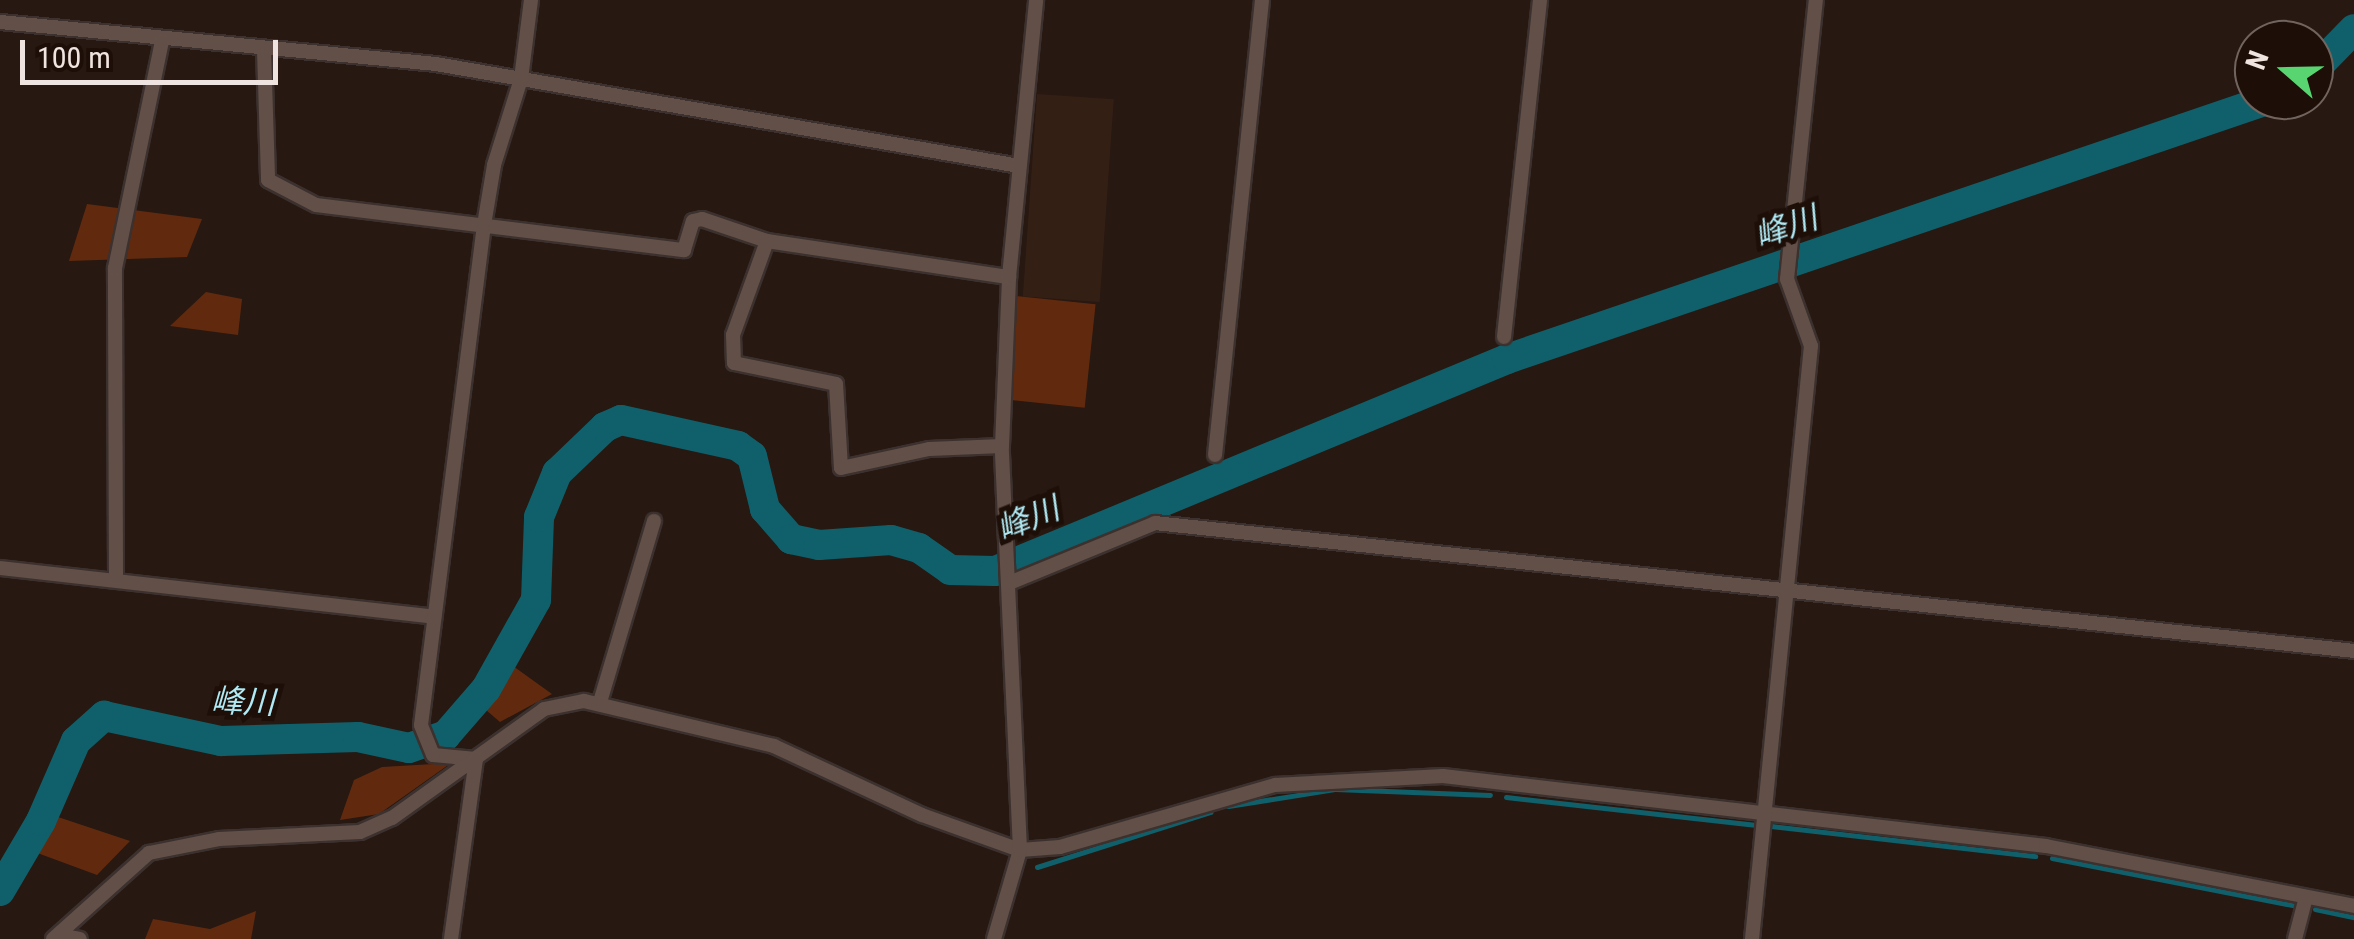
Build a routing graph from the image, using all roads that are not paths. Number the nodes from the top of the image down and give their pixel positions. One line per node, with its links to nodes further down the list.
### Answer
1 (532, 0): 9 (street)
2 (1036, 0): 10 (street)
3 (1262, 0): 16 (street)
4 (1540, 0): 14 (street)
5 (1816, 0): 21 (street)
6 (0, 22): 7 (street)
7 (162, 42): 8 (street); 19 (street)
8 (264, 50): 9 (street); 11 (street)
9 (521, 79): 10 (street); 11 (street)
10 (1019, 166): 13 (street)
11 (484, 225): 12 (street); 22 (street)
12 (767, 241): 13 (street); 15 (street)
13 (1009, 277): 15 (street)
14 (1504, 336)
15 (1002, 446): 20 (street)
16 (1215, 455)
17 (654, 521): 24 (street)
18 (0, 568): 19 (street)
19 (116, 577): 22 (street)
20 (1009, 583): 21 (street); 27 (street)
21 (1787, 589): 23 (street); 26 (street)
22 (434, 616): 25 (street)
23 (2354, 651)
24 (600, 702): 25 (street); 27 (street)
25 (476, 758): 30 (street); 32 (street)
26 (1764, 814): 27 (street); 28 (street); 34 (street)
27 (1020, 850): 33 (street)
28 (2306, 897): 29 (street); 35 (street)
29 (2354, 906)
30 (57, 937): 31 (street)
31 (80, 939)
32 (450, 939)
33 (994, 939)
34 (1752, 939)
35 (2295, 939)

